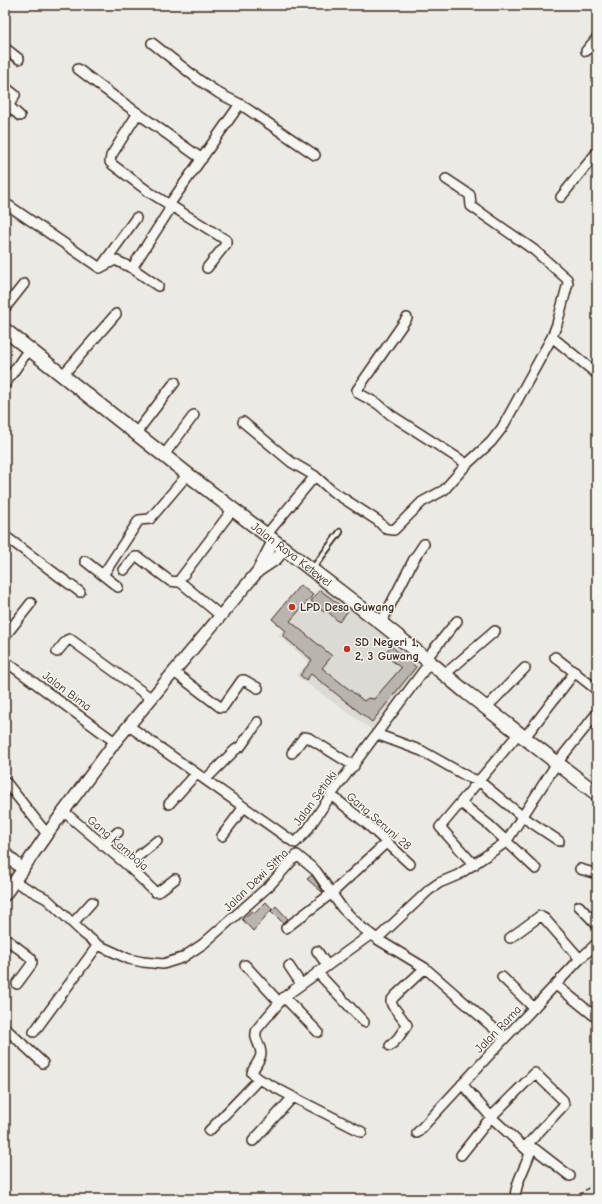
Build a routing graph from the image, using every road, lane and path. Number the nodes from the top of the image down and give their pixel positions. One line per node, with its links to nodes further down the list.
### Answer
1 (597, 38): 4 (street)
2 (152, 43): 8 (street)
3 (5, 48): 5 (street)
4 (586, 51)
5 (19, 59)
6 (78, 69): 9 (street)
7 (5, 87): 10 (street)
8 (240, 104): 12 (street); 13 (street)
9 (138, 113): 13 (street); 17 (street)
10 (20, 116)
11 (597, 152): 15 (street)
12 (315, 154)
13 (202, 159): 17 (street)
14 (446, 179): 28 (street)
15 (561, 197)
16 (5, 203): 19 (street)
17 (170, 205): 20 (street); 21 (street)
18 (136, 218): 19 (street)
19 (100, 268): 20 (street)
20 (132, 268): 23 (street)
21 (206, 268)
22 (24, 284): 24 (street)
23 (158, 286)
24 (5, 308)
25 (116, 314): 31 (street)
26 (407, 318): 38 (street)
27 (5, 330): 29 (main road, Jalan Raya Ketewel)
28 (552, 337): 30 (street); 38 (street)
29 (29, 349): 31 (main road, Jalan Raya Ketewel); 33 (street)
30 (597, 374)
31 (62, 376): 36 (main road, Jalan Raya Ketewel)
32 (175, 382): 36 (street)
33 (5, 384)
34 (194, 415): 37 (street)
35 (243, 422): 40 (street)
36 (136, 433): 37 (main road, Jalan Raya Ketewel)
37 (164, 455): 39 (main road, Jalan Raya Ketewel)
38 (467, 464): 40 (street)
39 (188, 474): 41 (main road, Jalan Raya Ketewel); 51 (street)
40 (315, 476): 44 (street)
41 (233, 509): 44 (main road, Jalan Raya Ketewel); 52 (street)
42 (340, 532): 48 (lane)
43 (5, 536): 54 (street)
44 (270, 537): 46 (main road, Jalan Raya Ketewel); 50 (street)
45 (424, 544): 58 (street)
46 (285, 548): 48 (main road, Jalan Raya Ketewel); 50 (street)
47 (85, 561): 51 (street)
48 (312, 569): 58 (main road, Jalan Raya Ketewel)
49 (124, 570): 52 (street)
50 (258, 571): 56 (street)
51 (103, 575): 53 (street)
52 (179, 581): 56 (street)
53 (118, 587)
54 (80, 592)
55 (31, 603): 60 (street)
56 (221, 616): 66 (street)
57 (457, 621): 63 (street, Jalan Setiaki)
58 (381, 623): 63 (main road, Jalan Raya Ketewel)
59 (495, 631): 68 (street)
60 (5, 636)
61 (57, 652): 71 (street)
62 (555, 657): 67 (street)
63 (428, 660): 68 (main road, Jalan Raya Ketewel); 76 (street, Jalan Setiaki)
64 (5, 661): 78 (street, Jalan Bima)
65 (525, 668): 72 (street)
66 (174, 672): 69 (street); 71 (street)
67 (575, 672): 70 (street); 77 (street)
68 (444, 675): 72 (main road, Jalan Raya Ketewel)
69 (258, 688)
70 (597, 690)
71 (152, 698): 75 (street)
72 (486, 708): 77 (main road, Jalan Raya Ketewel)
73 (597, 713): 80 (street)
74 (258, 722): 83 (street)
75 (129, 726): 78 (street); 82 (street, Jalan Setiaki)
76 (376, 734): 81 (street, Jalan Setiaki); 85 (street)
77 (522, 735): 80 (main road, Jalan Raya Ketewel); 85 (street)
78 (115, 742): 91 (street)
79 (292, 753): 81 (street)
80 (557, 762): 86 (main road, Jalan Raya Ketewel); 92 (street)
81 (354, 766): 87 (street, Jalan Setiaki)
82 (196, 774): 83 (street, Jalan Setiaki); 89 (street)
83 (206, 780): 90 (street, Jalan Setiaki)
84 (5, 781): 94 (street)
85 (479, 781): 88 (street); 92 (street)
86 (597, 794)
87 (331, 796): 98 (street, Gang Seruni 28); 100 (street, Jalan Setiaki)
88 (461, 803): 99 (street); 107 (street)
89 (169, 804)
90 (244, 807): 95 (street); 100 (street, Jalan Setiaki)
91 (64, 811): 94 (street); 101 (street, Gang Kamboja)
92 (523, 817): 97 (street); 99 (street)
93 (118, 832): 101 (street)
94 (46, 834): 104 (street)
95 (222, 836)
96 (157, 841): 106 (street)
97 (559, 841)
98 (386, 842): 105 (street, Gang Seruni 28); 114 (street)
99 (506, 842): 107 (street); 108 (street)
100 (295, 843): 103 (street)
101 (103, 846): 106 (street, Gang Kamboja)
102 (6, 854): 104 (street); 110 (street)
103 (297, 855): 114 (street, Jalan Dewi Sitha); 125 (street, Jalan Dewi Sitha)
104 (30, 857): 110 (street)
105 (410, 864)
106 (127, 865): 112 (street, Gang Kamboja)
107 (474, 865): 121 (street)
108 (536, 869)
109 (580, 869): 111 (street)
110 (23, 870): 113 (street)
111 (597, 874)
112 (175, 879)
113 (15, 882): 115 (street); 118 (street, Jalan Dewi Sitha)
114 (332, 893): 120 (street); 121 (street, Jalan Dewi Sitha)
115 (5, 895)
116 (92, 902): 118 (street)
117 (579, 906): 119 (street)
118 (73, 923): 125 (street, Jalan Dewi Sitha)
119 (597, 925)
120 (286, 928)
121 (374, 937): 129 (street); 131 (street, Jalan Dewi Sitha)
122 (5, 938): 134 (street)
123 (510, 938): 127 (street)
124 (597, 943): 127 (street, Jalan Rama)
125 (98, 945): 142 (street)
126 (317, 951): 129 (street)
127 (580, 959): 136 (street, Jalan Rama)
128 (245, 965): 137 (street)
129 (327, 965): 132 (street)
130 (288, 966): 135 (street)
131 (425, 968): 144 (street, Jalan Dewi Sitha); 145 (street)
132 (317, 972): 135 (street); 140 (street)
133 (502, 977): 138 (street)
134 (17, 984)
135 (301, 984): 137 (street)
136 (556, 985): 138 (street, Jalan Rama); 139 (street)
137 (282, 1000): 143 (street); 147 (street)
138 (534, 1008): 144 (street, Jalan Rama)
139 (597, 1018)
140 (364, 1022)
141 (5, 1028): 146 (street)
142 (34, 1032)
143 (318, 1032)
144 (505, 1038): 148 (street, Jalan Rama)
145 (390, 1046)
146 (43, 1063)
147 (259, 1079): 149 (street); 151 (street)
148 (462, 1084): 150 (street); 153 (street, Jalan Rama)
149 (293, 1097): 152 (street); 154 (street)
150 (491, 1117): 155 (street); 155 (street); 156 (street)
151 (209, 1131)
152 (362, 1132)
153 (417, 1133)
154 (253, 1141)
155 (527, 1149): 157 (street); 159 (street)
156 (461, 1155)
157 (570, 1176)
158 (597, 1181): 160 (path)
159 (515, 1199)
160 (574, 1199)

